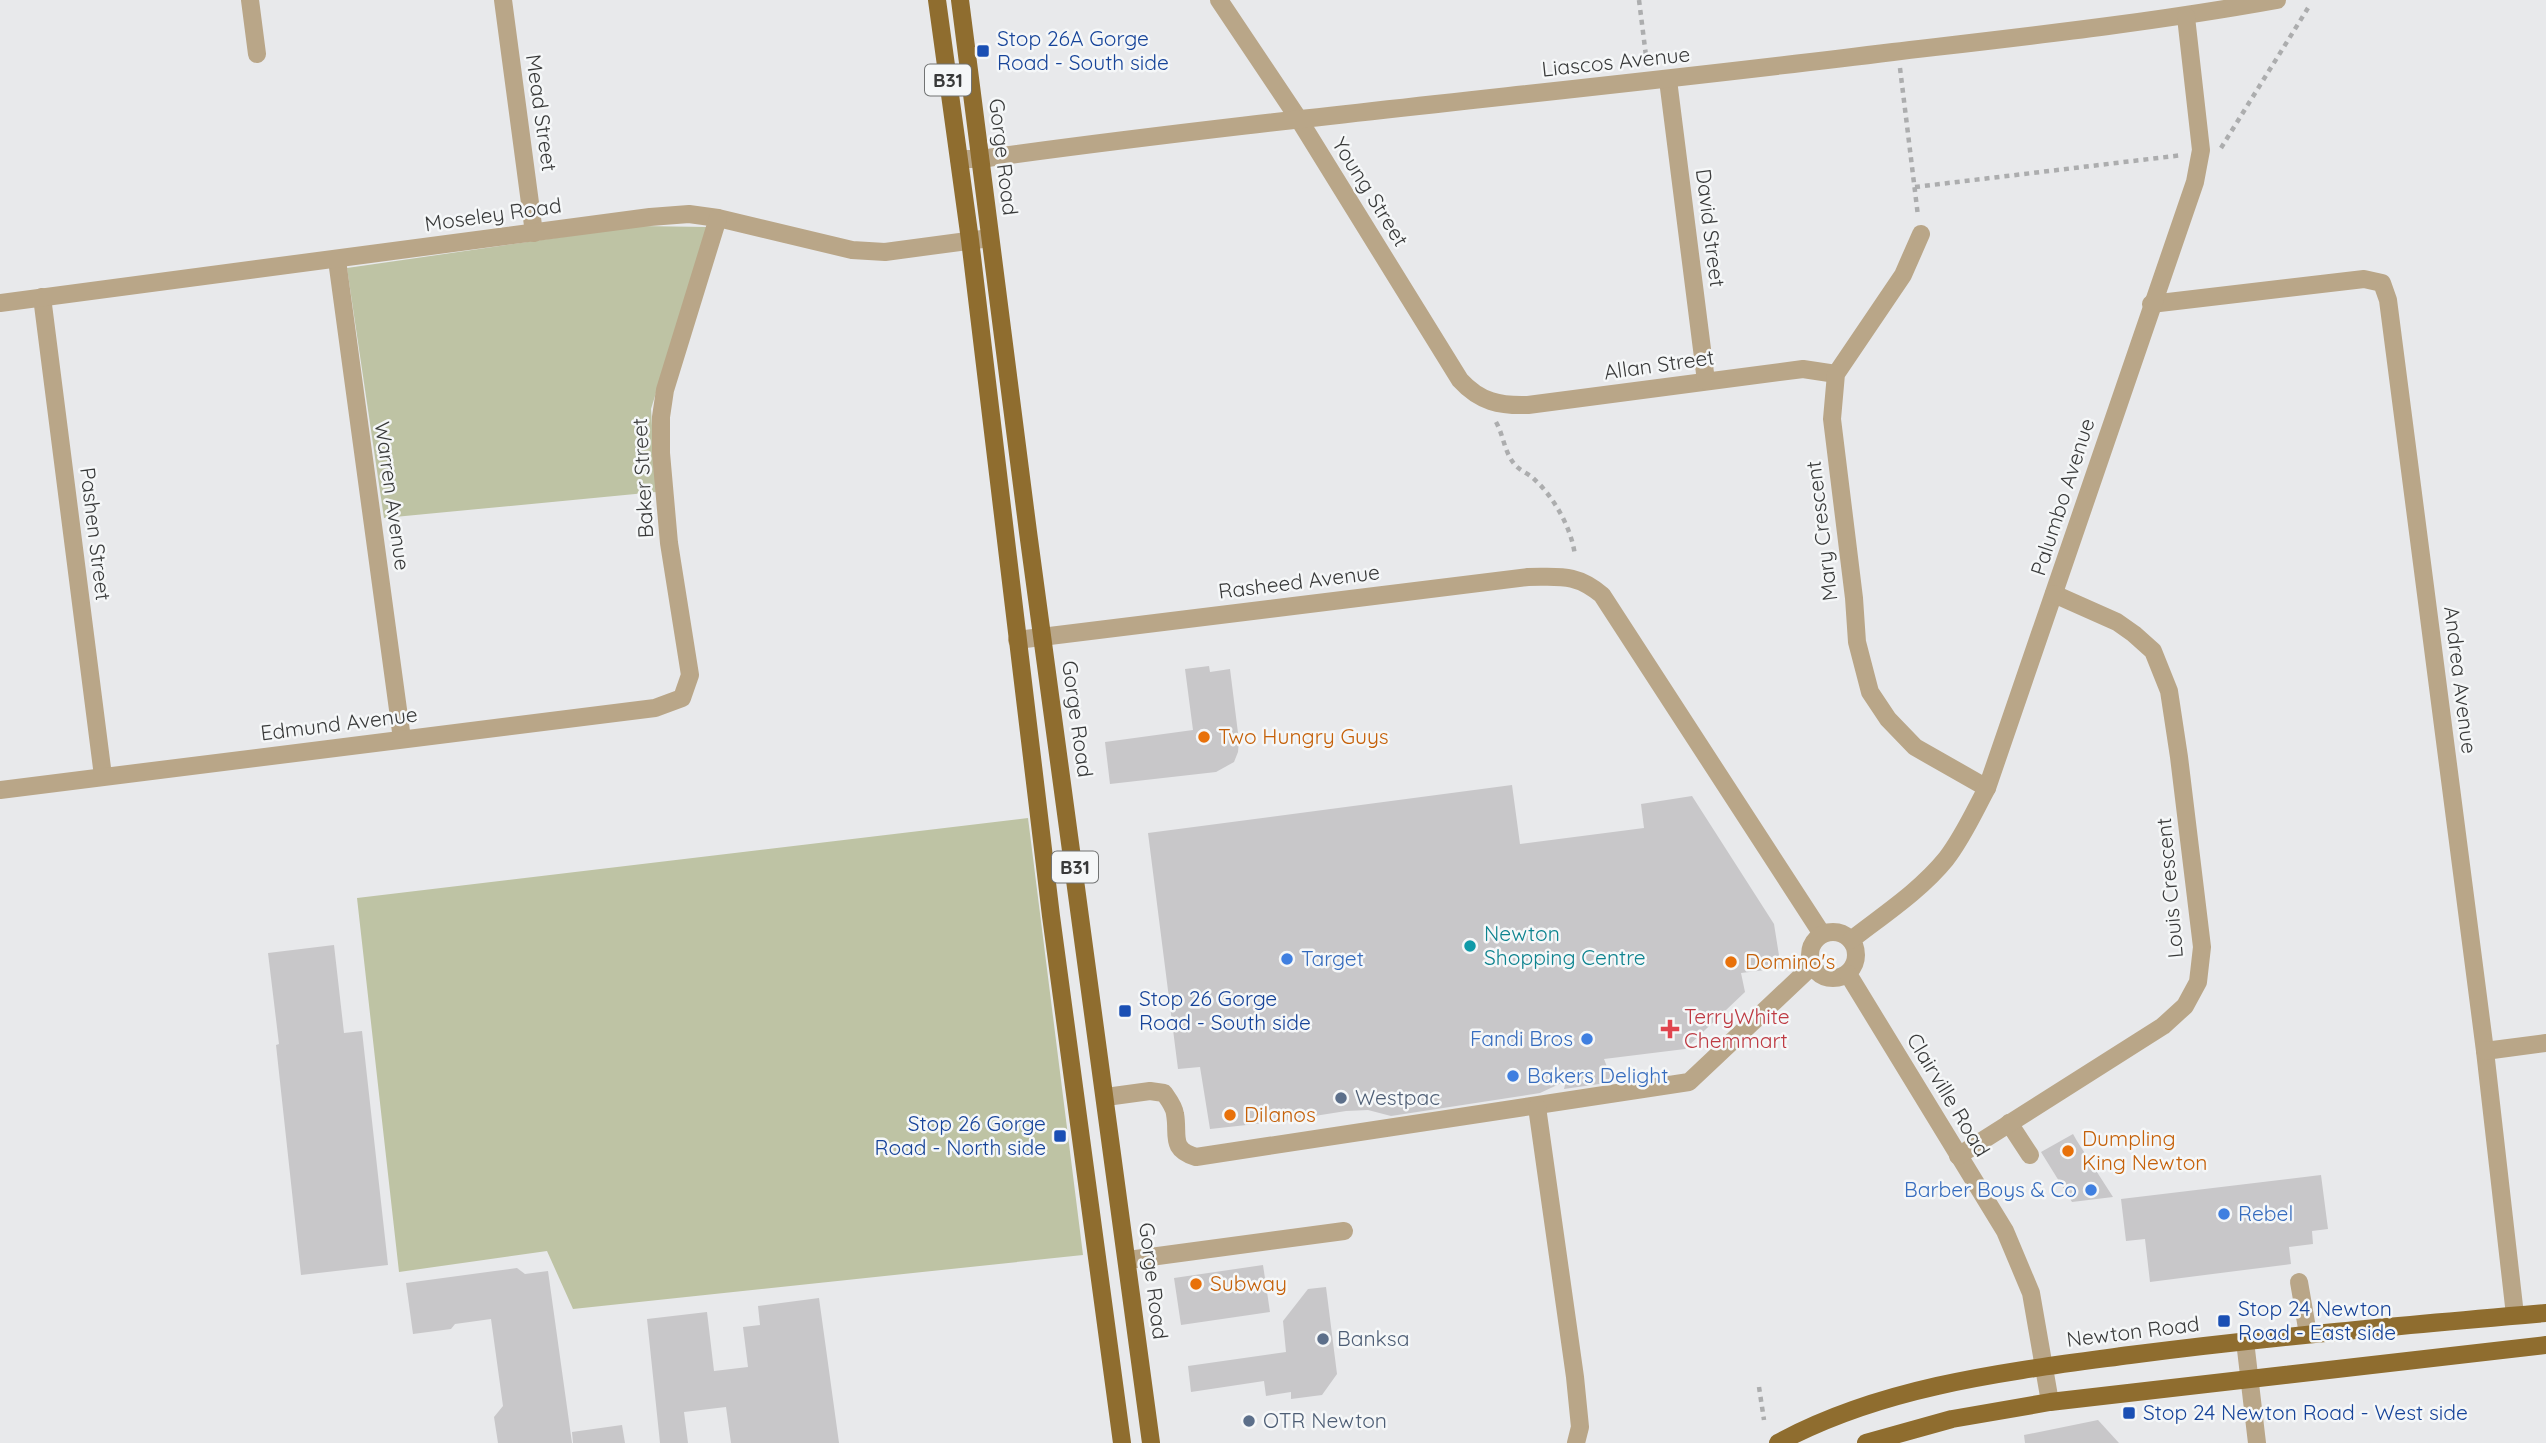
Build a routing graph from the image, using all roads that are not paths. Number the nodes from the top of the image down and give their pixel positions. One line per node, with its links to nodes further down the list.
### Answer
1 (250, 0): 8 (street)
2 (503, 0): 14 (street, Mead Street)
3 (937, 0): 11 (main road, Gorge Road / B31)
4 (960, 0): 12 (main road, Gorge Road / B31)
5 (1219, 0): 10 (street, Young Street)
6 (2277, 0): 7 (street, Liascos Avenue)
7 (2186, 16): 9 (street, Liascos Avenue); 21 (street, Palumbo Avenue)
8 (257, 54)
9 (1668, 80): 10 (street, Liascos Avenue); 23 (street, David Street)
10 (1298, 118): 12 (street, Liascos Avenue); 24 (street, Young Street)
11 (959, 159): 12 (street, Liascos Avenue); 17 (main road, Gorge Road / B31)
12 (980, 159): 16 (main road, Gorge Road / B31)
13 (719, 218): 14 (street, Moseley Road); 17 (street, Moseley Road); 28 (street, Baker Street)
14 (534, 233): 18 (street, Moseley Road)
15 (1921, 234): 22 (street, Mary Crescent)
16 (990, 237): 17 (street, Moseley Road); 26 (main road, Gorge Road / B31)
17 (970, 240): 27 (main road, Gorge Road / B31)
18 (337, 260): 19 (street, Moseley Road); 29 (street, Warren Avenue)
19 (42, 297): 20 (street, Moseley Road); 30 (street, Pashen Street)
20 (0, 303)
21 (2151, 304): 25 (street, Palumbo Avenue); 38 (street, Andrea Avenue)
22 (1836, 374): 23 (street, Allan Street); 31 (street, Mary Crescent)
23 (1706, 381): 24 (street, Allan Street)
24 (1487, 401)
25 (2054, 594): 31 (street, Palumbo Avenue); 42 (street, Louis Crescent)
26 (1043, 636): 27 (street, Rasheed Avenue); 33 (street, Rasheed Avenue); 40 (main road, Gorge Road / B31)
27 (1017, 640): 39 (main road, Gorge Road / B31)
28 (682, 698): 29 (street, Edmund Avenue)
29 (402, 738): 30 (street, Edmund Avenue)
30 (103, 776): 32 (street, Edmund Avenue)
31 (1987, 788): 34 (street, Palumbo Avenue)
32 (0, 790)
33 (1822, 934): 34 (street); 35 (street)
34 (1851, 940): 36 (street)
35 (1812, 966): 36 (street); 41 (street)
36 (1848, 974): 44 (street, Clairville Road)
37 (2546, 1043): 38 (street)
38 (2485, 1051): 50 (street, Andrea Avenue)
39 (1073, 1077): 40 (main road); 48 (main road, Gorge Road / B31)
40 (1106, 1097): 41 (street); 46 (main road, Gorge Road / B31)
41 (1536, 1107): 59 (street)
42 (2009, 1123): 43 (street); 44 (street, Louis Crescent)
43 (2030, 1155)
44 (1958, 1156): 54 (street, Clairville Road)
45 (1344, 1231): 46 (street)
46 (1128, 1260): 48 (main road); 58 (main road, Gorge Road / B31)
47 (2299, 1282): 51 (street)
48 (1103, 1298): 57 (main road, Gorge Road / B31)
49 (2546, 1312): 50 (main road, Newton Road)
50 (2515, 1315): 51 (main road, Newton Road)
51 (2308, 1334): 52 (main road, Newton Road)
52 (2245, 1340): 54 (main road, Newton Road); 55 (street)
53 (2546, 1345): 55 (main road)
54 (2045, 1367): 56 (street, Clairville Road); 60 (main road, Newton Road)
55 (2250, 1380): 56 (main road); 62 (street)
56 (2050, 1402): 61 (main road)
57 (1122, 1443)
58 (1152, 1443)
59 (1576, 1443)
60 (1778, 1443)
61 (1866, 1443)
62 (2257, 1443)

